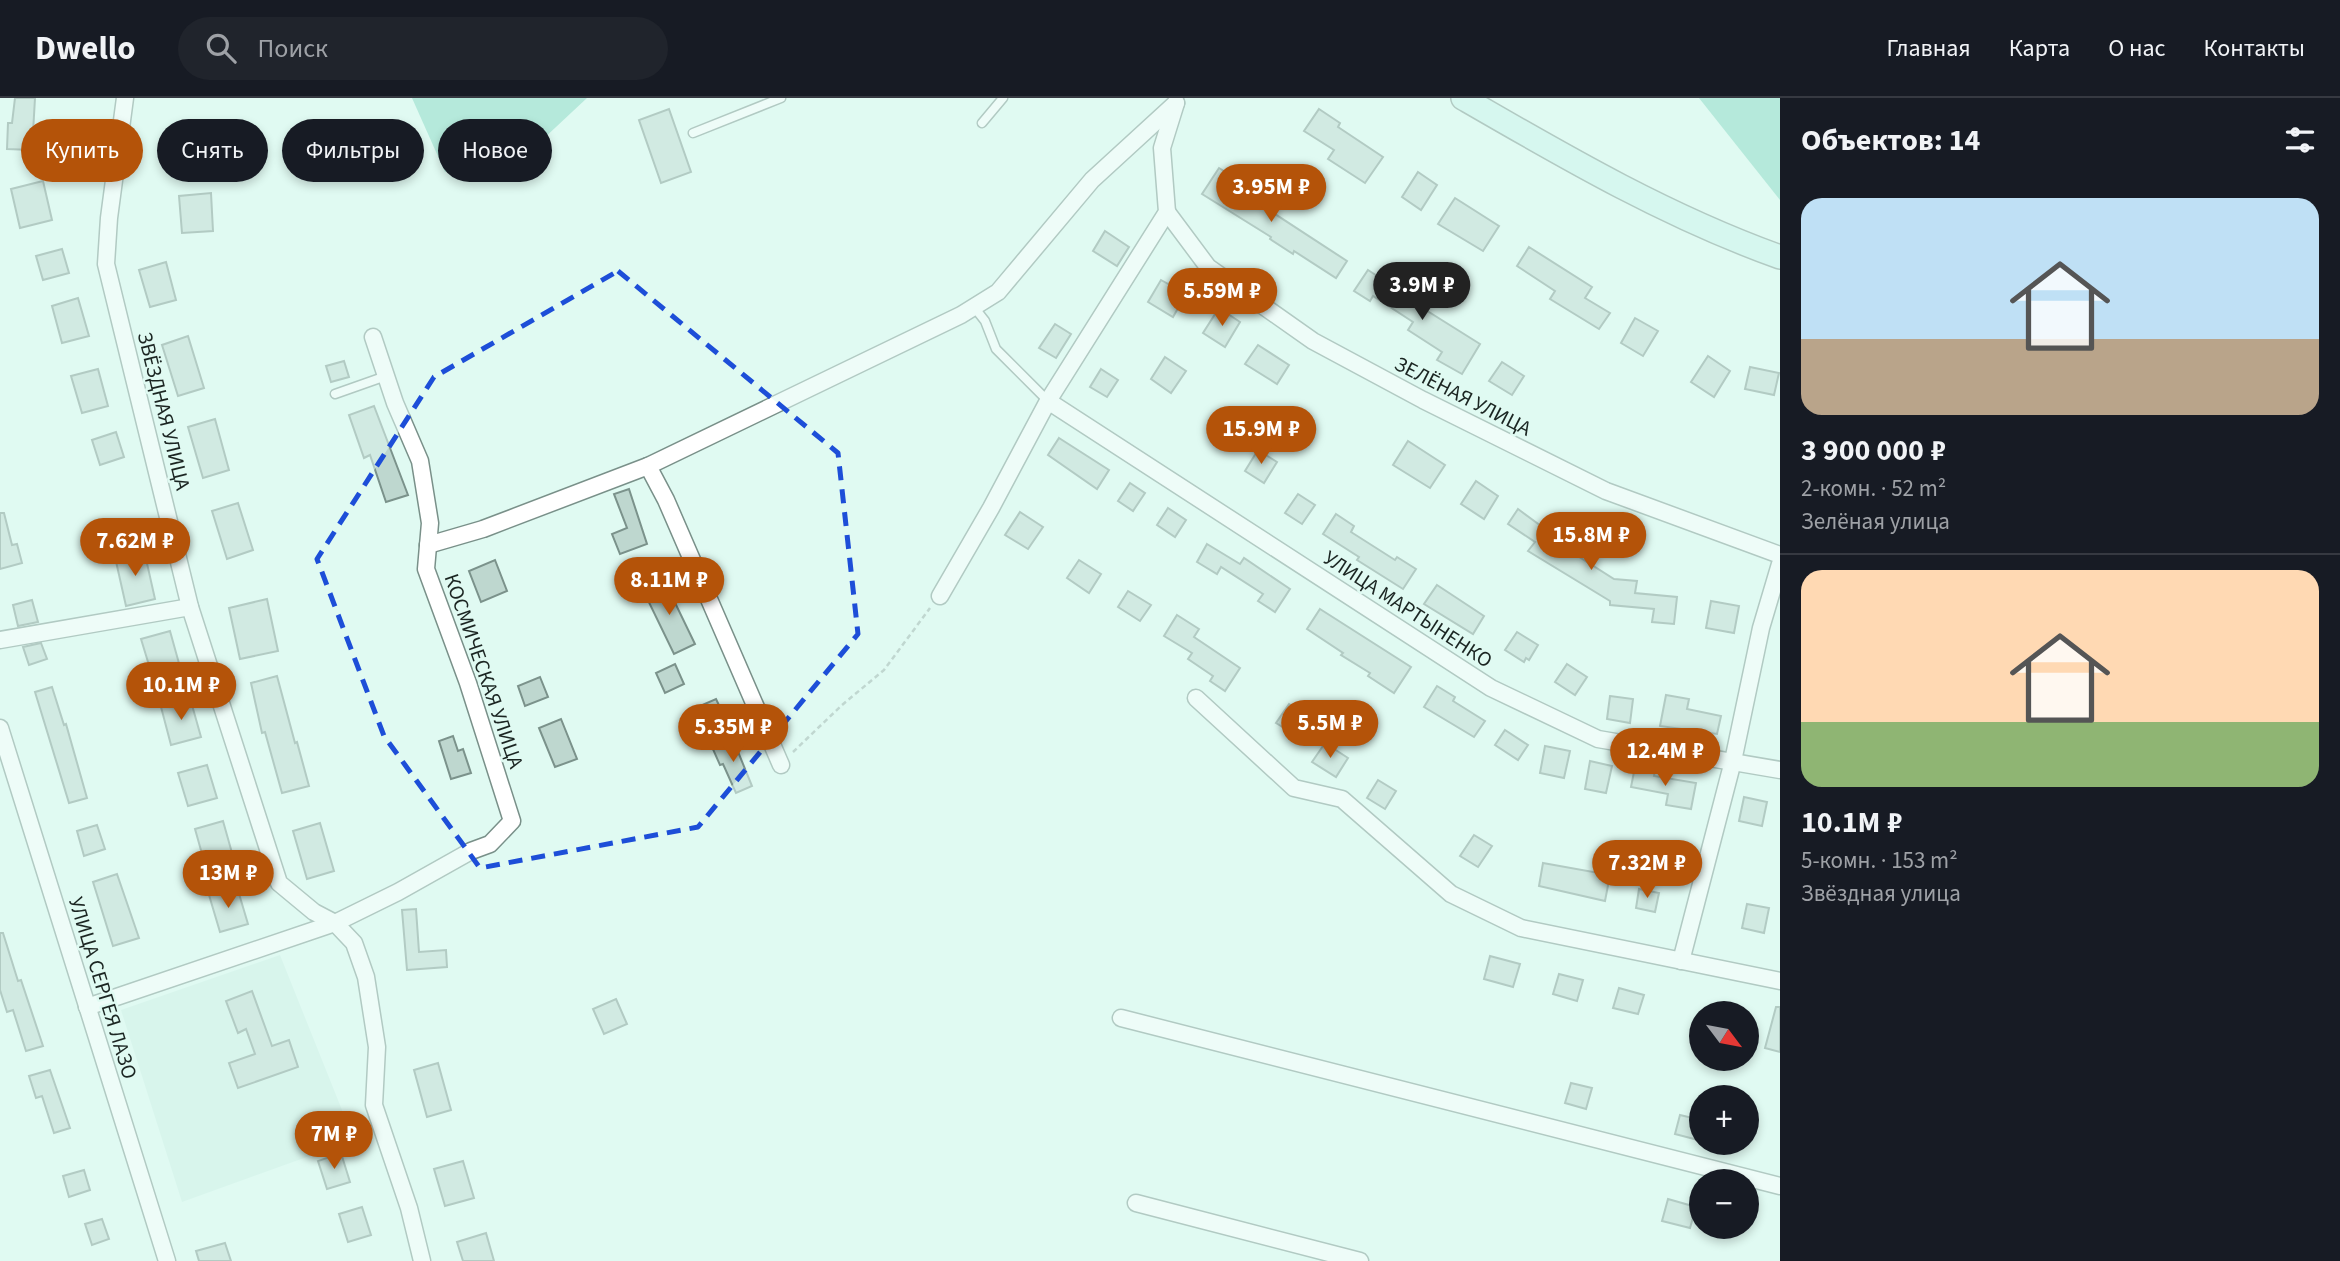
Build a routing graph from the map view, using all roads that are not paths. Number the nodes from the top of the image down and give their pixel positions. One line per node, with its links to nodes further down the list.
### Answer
1 (125, 98): 20 (street, ЗВЁЗДНАЯ УЛИЦА)
2 (781, 98): 7 (lane)
3 (1003, 98): 6 (lane)
4 (1463, 98): 9 (main road)
5 (1177, 100): 8 (street); 10 (street)
6 (982, 123)
7 (693, 133)
8 (1167, 212): 14 (street); 17 (street, ЗЕЛЁНАЯ УЛИЦА)
9 (1780, 257)
10 (974, 307): 14 (lane); 15 (street)
11 (373, 337): 12 (street, КОСМИЧЕСКАЯ УЛИЦА)
12 (386, 376): 13 (lane); 16 (street, КОСМИЧЕСКАЯ УЛИЦА)
13 (335, 394)
14 (1048, 401): 19 (street); 24 (street, УЛИЦА МАРТЫНЕНКО)
15 (648, 466): 16 (street); 25 (street)
16 (428, 545): 27 (street, КОСМИЧЕСКАЯ УЛИЦА)
17 (1780, 555)
18 (1780, 564): 24 (street)
19 (940, 596)
20 (190, 607): 21 (street); 27 (street, ЗВЁЗДНАЯ УЛИЦА)
21 (0, 640)
22 (1196, 698): 28 (street)
23 (0, 728): 30 (street, УЛИЦА СЕРГЕЯ ЛАЗО)
24 (1733, 761): 26 (street, УЛИЦА МАРТЫНЕНКО); 28 (street)
25 (781, 765)
26 (1780, 770)
27 (335, 923): 30 (street); 35 (street, ЗВЁЗДНАЯ УЛИЦА)
28 (1681, 961): 29 (street)
29 (1780, 981)
30 (87, 1007): 34 (street, УЛИЦА СЕРГЕЯ ЛАЗО)
31 (1121, 1018): 32 (street)
32 (1780, 1186)
33 (1136, 1203): 36 (street)
34 (167, 1261)
35 (422, 1261)
36 (1360, 1261)

